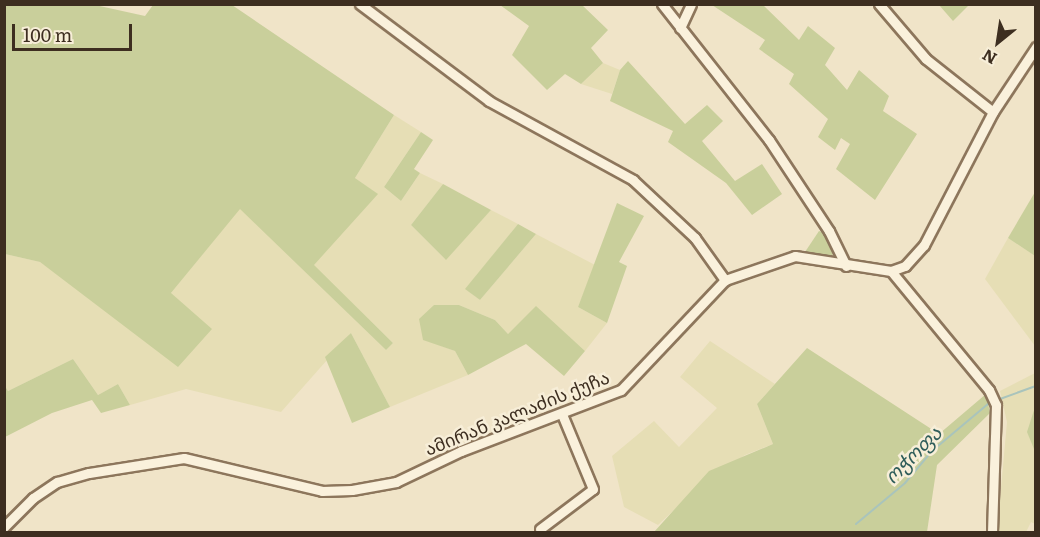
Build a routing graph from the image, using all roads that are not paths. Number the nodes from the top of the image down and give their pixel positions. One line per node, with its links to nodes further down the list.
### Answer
1 (360, 4): 10 (street)
2 (662, 4): 5 (street)
3 (691, 4): 5 (street)
4 (879, 4): 7 (street)
5 (680, 28): 8 (street)
6 (1035, 47): 7 (street)
7 (993, 112): 9 (street)
8 (846, 266): 9 (street, ამირან კალაძის ქუჩა); 10 (street, ამირან კალაძის ქუჩა)
9 (891, 271): 14 (street)
10 (725, 280): 11 (street, ამირან კალაძის ქუჩა)
11 (562, 414): 12 (street, ამირან კალაძის ქუჩა); 13 (street)
12 (4, 527)
13 (540, 529)
14 (992, 532)

